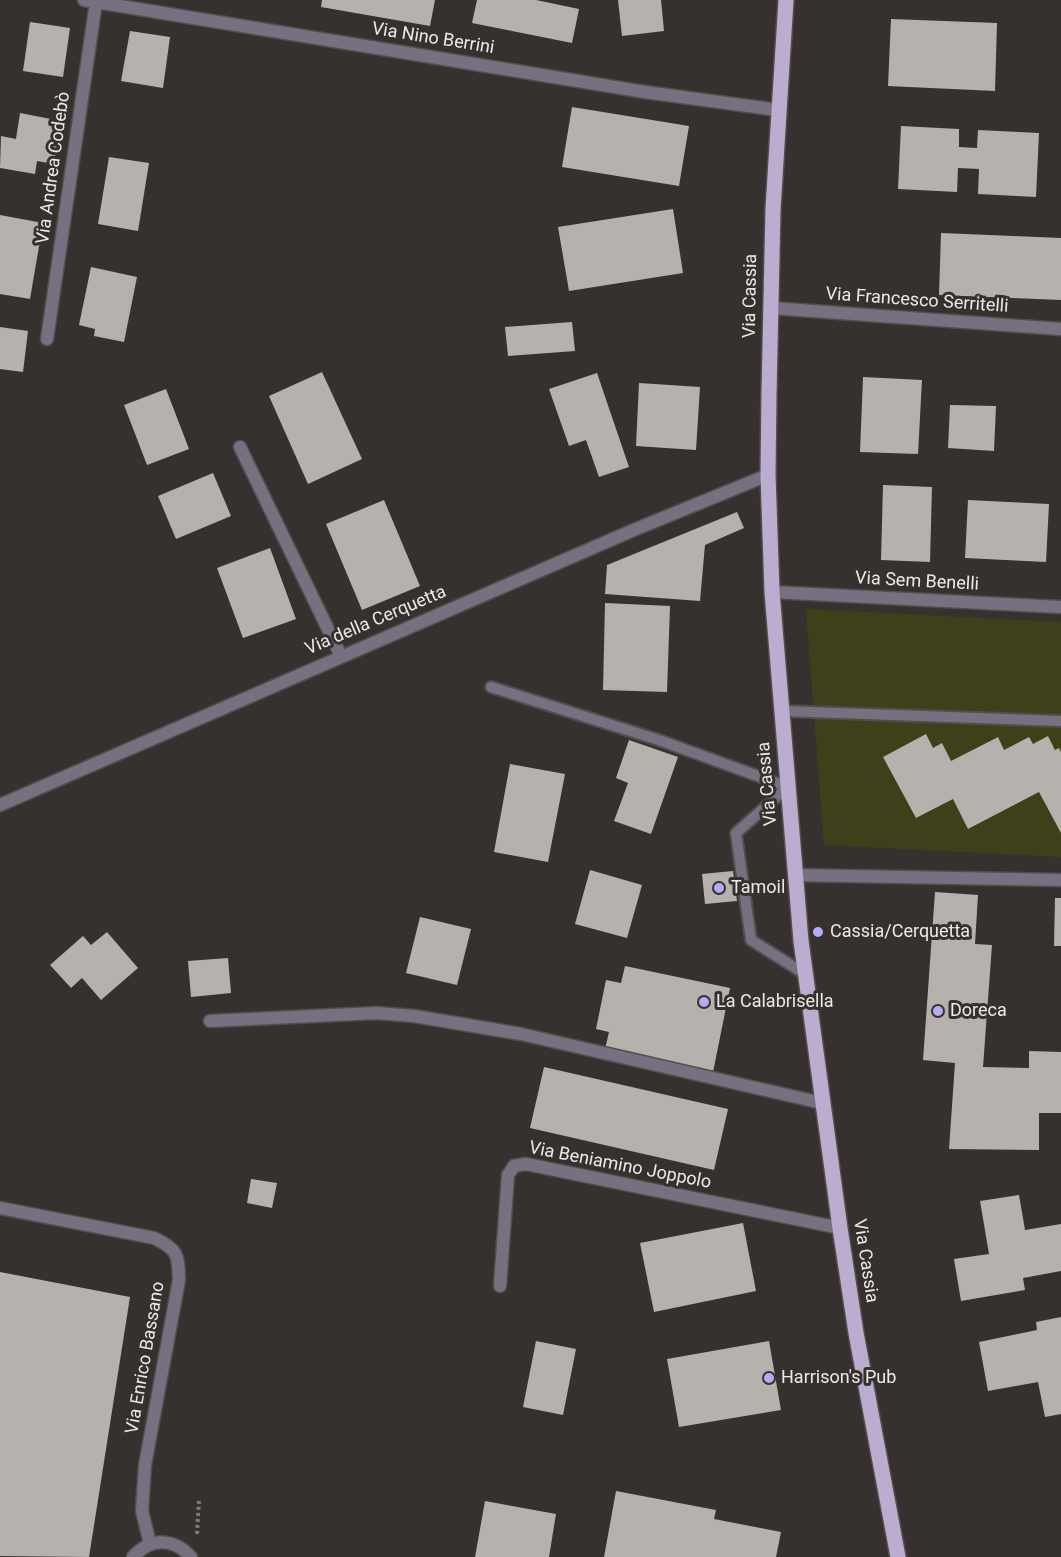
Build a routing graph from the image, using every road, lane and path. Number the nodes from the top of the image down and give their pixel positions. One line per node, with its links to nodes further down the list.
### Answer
1 (786, 0): 3 (main road, Via Cassia)
2 (90, 1): 3 (street, Via Nino Berrini); 6 (street, Via Andrea Codebò)
3 (778, 110): 4 (main road, Via Cassia)
4 (771, 308): 5 (street, Via Francesco Serritelli); 8 (main road, Via Cassia)
5 (1061, 329)
6 (47, 339)
7 (240, 447): 11 (street)
8 (768, 476): 9 (main road, Via Cassia); 11 (street, Via della Cerquetta)
9 (772, 592): 10 (street, Via Sem Benelli); 13 (main road, Via Cassia)
10 (1061, 608)
11 (341, 656): 16 (street, Via della Cerquetta)
12 (491, 687): 15 (lane)
13 (782, 711): 14 (lane); 15 (main road, Via Cassia)
14 (1061, 721)
15 (788, 787): 17 (main road, Via Cassia); 19 (lane)
16 (0, 805)
17 (795, 875): 18 (street); 19 (main road, Via Cassia)
18 (1061, 880)
19 (805, 974): 21 (main road, Via Cassia)
20 (210, 1021): 21 (street)
21 (822, 1103): 23 (main road, Via Cassia)
22 (0, 1208): 27 (street, Via Enrico Bassano)
23 (840, 1228): 24 (street, Via Beniamino Joppolo); 30 (main road, Via Cassia)
24 (500, 1287)
25 (200, 1501): 26 (path)
26 (203, 1539)
27 (150, 1544): 28 (street); 29 (street)
28 (133, 1557)
29 (191, 1557)
30 (898, 1557)

